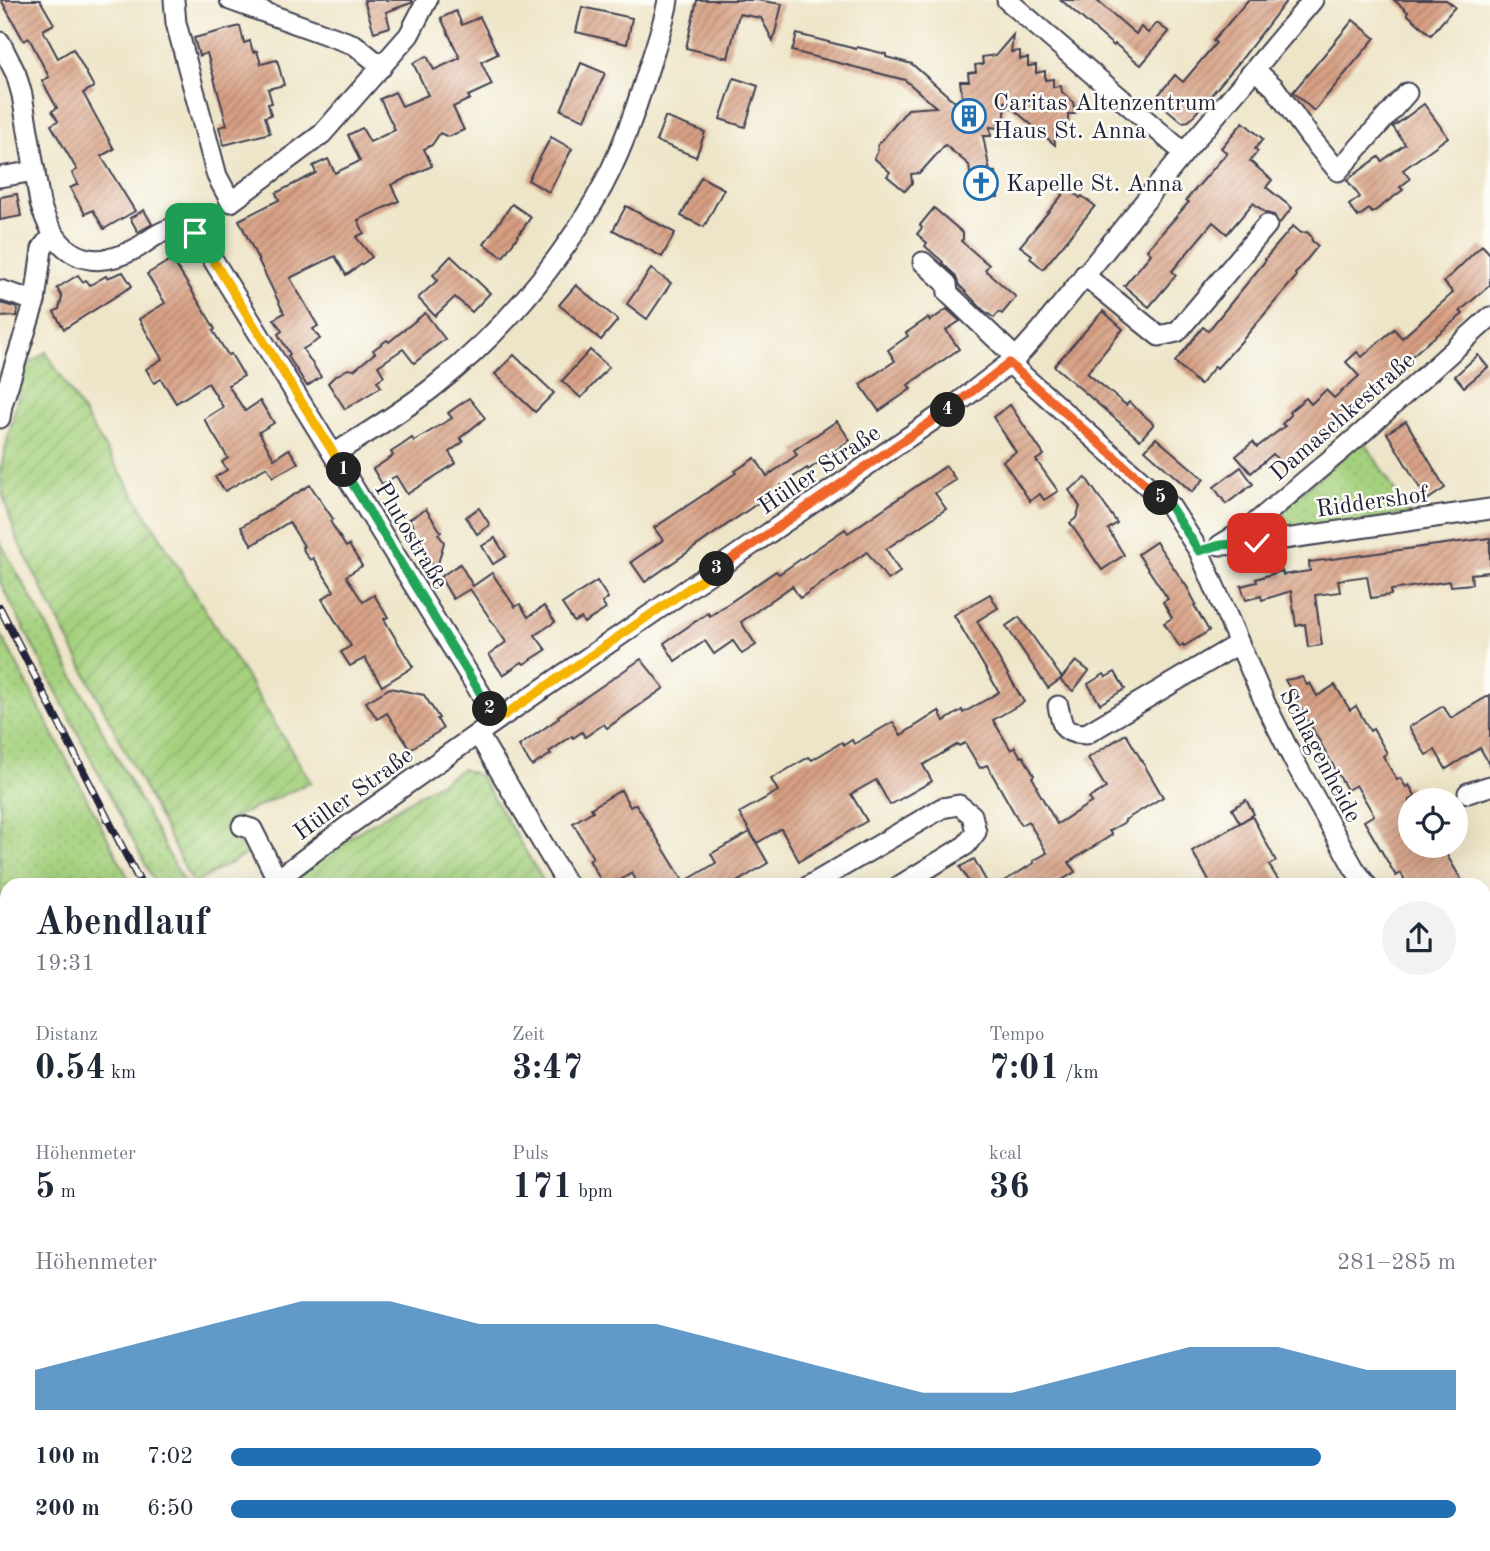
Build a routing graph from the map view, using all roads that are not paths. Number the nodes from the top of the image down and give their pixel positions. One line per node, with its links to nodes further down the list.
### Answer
1 (174, 0): 8 (street)
2 (230, 0): 8 (street)
3 (427, 0): 8 (street)
4 (668, 0): 23 (street)
5 (1007, 0): 11 (street)
6 (1313, 0): 9 (street, Hüller Straße)
7 (0, 42): 12 (street)
8 (382, 67)
9 (1255, 70): 10 (street); 11 (street, Hüller Straße)
10 (1407, 93)
11 (1184, 153): 17 (street, Hüller Straße)
12 (34, 171): 13 (street); 15 (street)
13 (0, 177)
14 (1268, 225): 17 (street)
15 (55, 237): 19 (street); 23 (street, Plutostraße)
16 (923, 262): 21 (street, Schlagenheide)
17 (1084, 275): 21 (street, Hüller Straße)
18 (0, 290): 19 (street)
19 (35, 301): 22 (street)
20 (1490, 317): 25 (street, Damaschkestraße)
21 (1012, 360): 26 (street, Schlagenheide); 29 (street, Hüller Straße)
22 (0, 418)
23 (334, 454): 29 (street, Plutostraße)
24 (1490, 509): 25 (street, Riddershof)
25 (1220, 545): 26 (street)
26 (1199, 551): 27 (street, Schlagenheide)
27 (1238, 644): 28 (street); 39 (street, Schlagenheide)
28 (1058, 706)
29 (497, 720): 30 (street, Hüller Straße)
30 (478, 734): 35 (street, Hüller Straße); 36 (street)
31 (1490, 786): 32 (street)
32 (1468, 793)
33 (242, 826): 34 (street)
34 (271, 878)
35 (278, 878)
36 (563, 878)
37 (823, 878): 38 (street)
38 (912, 878)
39 (1361, 878)

